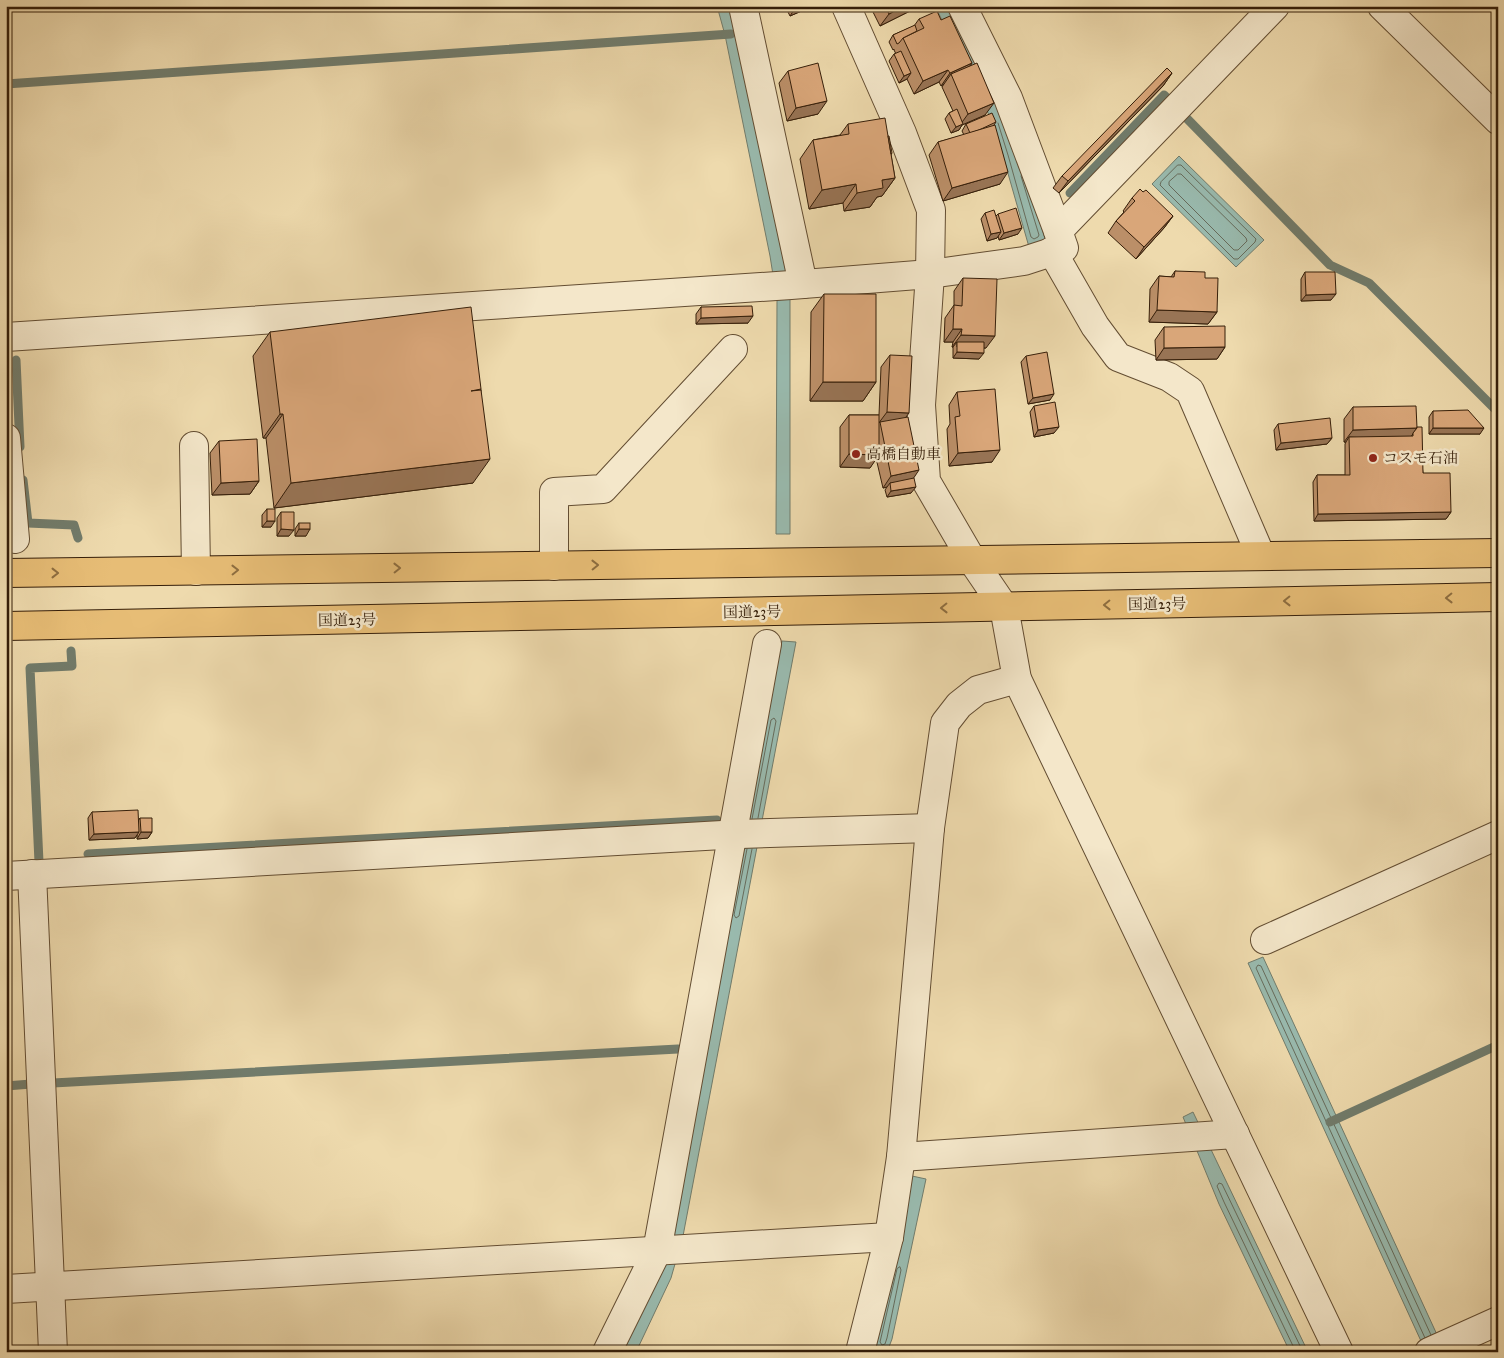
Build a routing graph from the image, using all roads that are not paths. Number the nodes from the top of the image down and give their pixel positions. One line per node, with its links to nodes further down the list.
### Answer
1 (743, 6): 9 (street)
2 (846, 6): 8 (street)
3 (962, 6): 7 (street)
4 (1275, 6): 7 (street)
5 (1382, 6): 6 (street)
6 (1498, 120)
7 (1055, 241): 8 (street); 16 (street)
8 (930, 274): 9 (street); 17 (street)
9 (789, 285): 10 (street)
10 (6, 337)
11 (733, 349): 18 (street)
12 (6, 438): 14 (street)
13 (194, 446): 19 (street)
14 (15, 539)
15 (1498, 553): 16 (highway)
16 (1261, 556): 17 (highway)
17 (972, 560): 18 (highway, one-way to 17); 22 (street)
18 (554, 566): 19 (highway, one-way to 18)
19 (196, 571): 20 (highway, one-way to 19)
20 (6, 573)
21 (1498, 597): 22 (highway, 国道23号, one-way to 22)
22 (1004, 607): 23 (highway, 国道23号, one-way to 23); 25 (street)
23 (6, 626)
24 (767, 644): 27 (street)
25 (1017, 679): 26 (street); 31 (street)
26 (930, 828): 27 (street); 32 (street)
27 (745, 834): 29 (street); 34 (street)
28 (1498, 835): 30 (street)
29 (19, 875): 35 (street)
30 (1265, 940)
31 (1235, 1134): 32 (street); 42 (street)
32 (901, 1157): 33 (street)
33 (889, 1237): 34 (street); 41 (street)
34 (668, 1250): 35 (street); 40 (street)
35 (50, 1286): 36 (street); 39 (street)
36 (6, 1289)
37 (1498, 1321): 38 (street)
38 (1437, 1348)
39 (54, 1352)
40 (608, 1352)
41 (860, 1352)
42 (1339, 1352)

